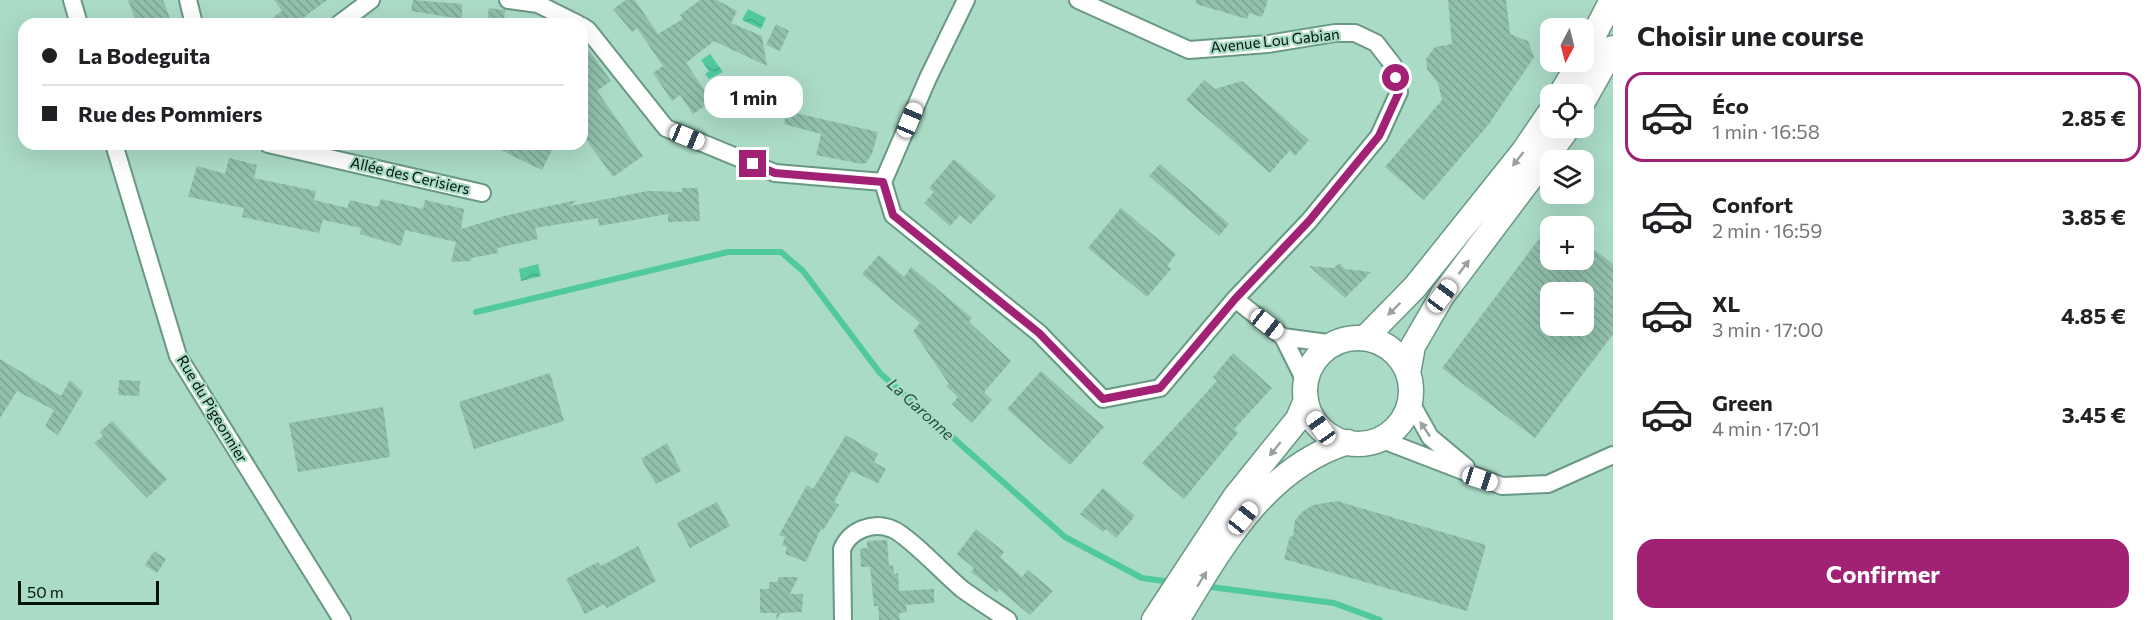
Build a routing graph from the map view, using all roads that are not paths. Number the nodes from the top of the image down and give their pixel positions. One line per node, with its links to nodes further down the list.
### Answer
1 (72, 0): 9 (street)
2 (188, 0): 10 (street)
3 (371, 0): 11 (street)
4 (508, 0): 8 (street)
5 (966, 0): 21 (street)
6 (1078, 0): 23 (street, Avenue Lou Gabian)
7 (1612, 0): 14 (main road)
8 (538, 2): 12 (street)
9 (77, 18)
10 (192, 18)
11 (347, 18)
12 (567, 18)
13 (588, 30): 21 (street)
14 (1594, 35)
15 (1613, 48): 16 (main road)
16 (1593, 84)
17 (1540, 127): 25 (main road, one-way to 25)
18 (1560, 138): 27 (main road, one-way to 18)
19 (116, 150): 36 (street, Rue du Pigeonnier)
20 (294, 150): 22 (street, Allée des Cerisiers)
21 (883, 182): 23 (street, Avenue Lou Gabian)
22 (482, 193)
23 (1235, 299): 24 (street)
24 (1283, 337): 26 (street); 28 (street)
25 (1365, 338): 26 (main road); 27 (main road)
26 (1335, 344): 28 (main road)
27 (1408, 373): 29 (main road)
28 (1306, 392): 31 (main road); 34 (main road, one-way to 34)
29 (1410, 402): 30 (main road); 33 (street, one-way to 29)
30 (1380, 439): 31 (main road); 33 (street)
31 (1347, 442): 34 (main road)
32 (1613, 455): 33 (street)
33 (1480, 479)
34 (1208, 552): 35 (main road)
35 (1177, 607): 39 (main road)
36 (342, 620)
37 (843, 620): 38 (street)
38 (1008, 620)
39 (1154, 620)

